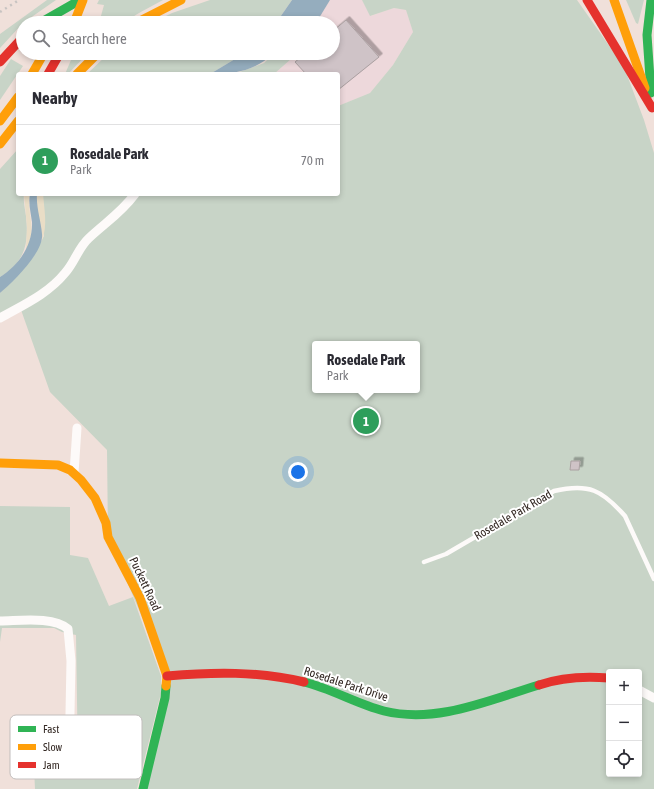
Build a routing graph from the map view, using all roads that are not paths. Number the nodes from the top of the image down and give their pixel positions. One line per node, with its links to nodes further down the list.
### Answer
1 (68, 0): 9 (main road)
2 (80, 0): 8 (main road)
3 (83, 0): 10 (main road)
4 (181, 0): 11 (main road)
5 (587, 0): 21 (main road)
6 (614, 0): 21 (main road)
7 (651, 0): 21 (main road)
8 (52, 16)
9 (61, 16)
10 (77, 16)
11 (150, 16)
12 (16, 45): 16 (main road)
13 (40, 60): 18 (main road)
14 (56, 60): 17 (main road)
15 (91, 60): 19 (main road)
16 (0, 62)
17 (51, 70)
18 (33, 72)
19 (79, 72)
20 (16, 99): 22 (main road)
21 (653, 112)
22 (0, 121)
23 (16, 123): 24 (main road)
24 (0, 144)
25 (134, 196): 26 (street)
26 (0, 318)
27 (76, 428): 29 (street)
28 (0, 463): 29 (main road, Puckett Road)
29 (74, 473): 33 (main road, Puckett Road)
30 (424, 562): 31 (lane, Rosedale Park Road)
31 (654, 579)
32 (0, 621): 37 (street)
33 (167, 676): 34 (main road, Rosedale Park Drive); 38 (main road, Puckett Road)
34 (606, 677)
35 (642, 692): 36 (street)
36 (654, 698)
37 (70, 715)
38 (143, 789)

